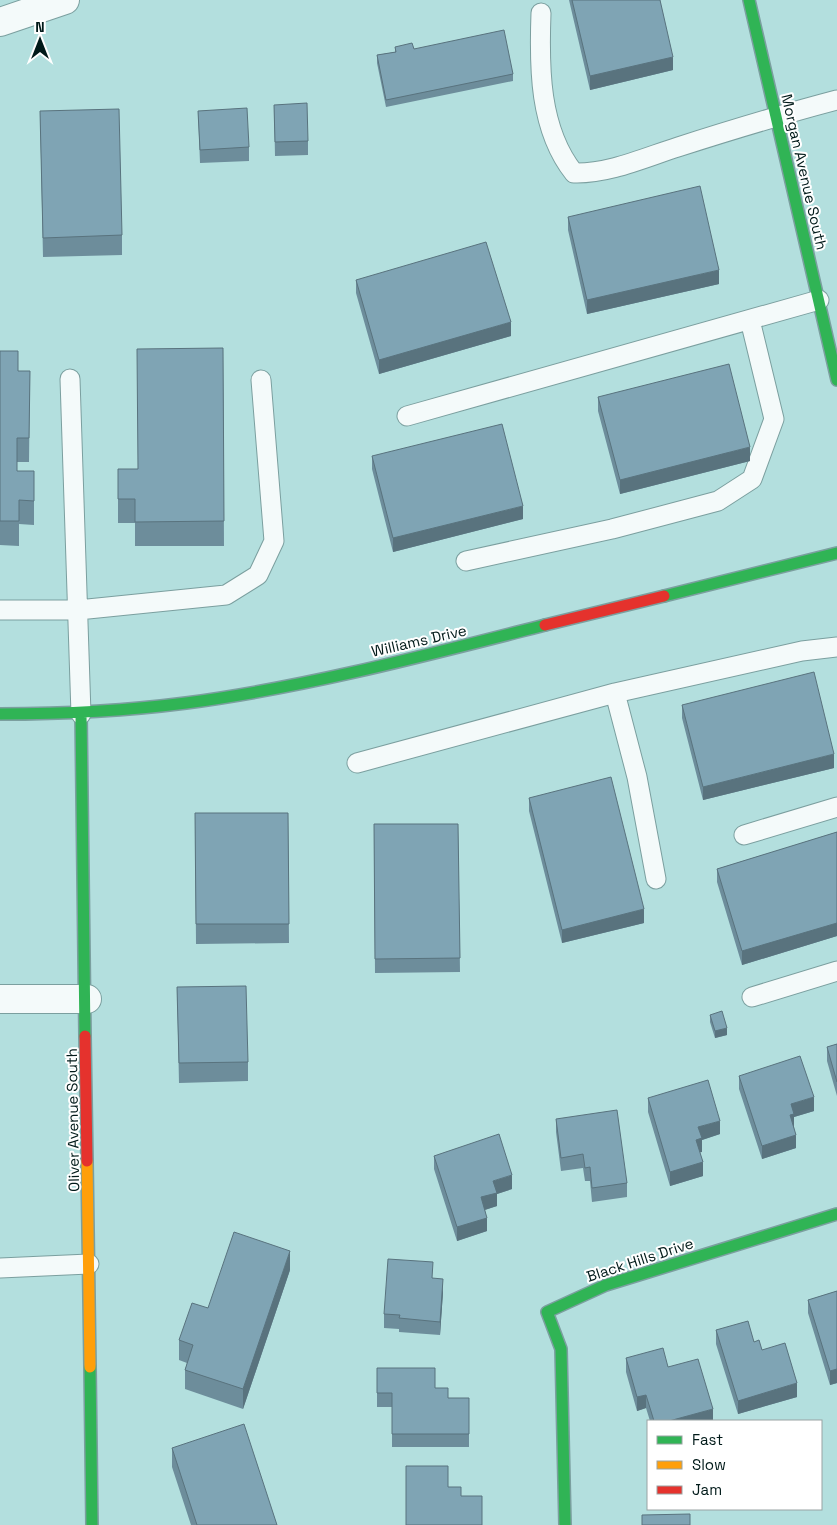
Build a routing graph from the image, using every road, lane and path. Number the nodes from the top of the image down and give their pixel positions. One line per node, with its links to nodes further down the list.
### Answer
1 (66, 0): 4 (street)
2 (749, 0): 6 (street, Morgan Avenue South)
3 (541, 14): 6 (lane)
4 (0, 22)
5 (837, 100): 6 (lane)
6 (776, 116): 7 (street, Morgan Avenue South)
7 (819, 300): 8 (lane); 11 (street, Morgan Avenue South)
8 (750, 320): 12 (lane); 14 (lane)
9 (70, 379): 16 (lane)
10 (261, 380): 16 (lane)
11 (837, 380)
12 (407, 416)
13 (837, 553): 20 (street, Williams Drive)
14 (466, 561)
15 (0, 610): 16 (lane)
16 (78, 610): 20 (lane)
17 (837, 647): 18 (lane)
18 (615, 693): 21 (lane); 24 (lane)
19 (0, 714): 20 (street, Williams Drive)
20 (82, 714): 28 (street, Oliver Avenue South)
21 (356, 763)
22 (837, 807): 23 (lane)
23 (744, 835)
24 (656, 879)
25 (837, 971): 26 (lane)
26 (752, 996)
27 (0, 999): 28 (street)
28 (86, 999): 30 (street, Oliver Avenue South)
29 (837, 1214): 33 (street, Black Hills Drive)
30 (89, 1264): 31 (lane); 32 (street, Oliver Avenue South)
31 (0, 1268)
32 (92, 1525)
33 (565, 1525)

